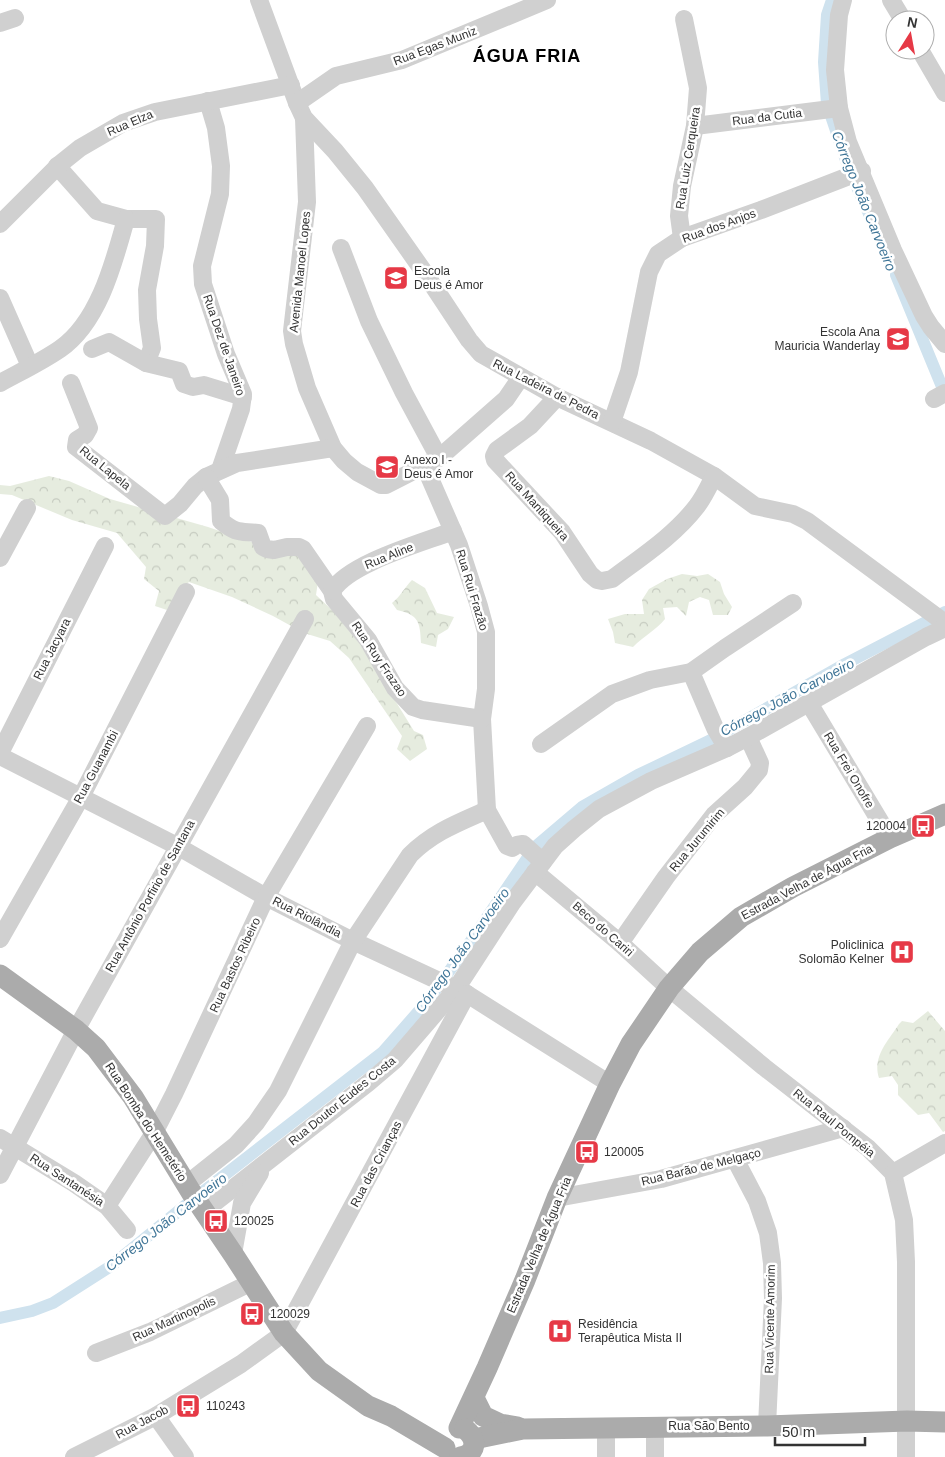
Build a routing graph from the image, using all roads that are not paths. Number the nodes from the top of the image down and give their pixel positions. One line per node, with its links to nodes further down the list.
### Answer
1 (259, 0): 6 (street, Rua Ladeira de Pedra)
2 (547, 0): 10 (street, Rua Egas Muniz)
3 (843, 0): 9 (street)
4 (684, 19): 11 (street, Rua Luiz Cerqueira)
5 (926, 60): 7 (street)
6 (291, 85): 8 (street, Rua Elza); 10 (street, Rua Ladeira de Pedra)
7 (945, 93)
8 (208, 101): 12 (street, Rua Elza); 26 (street, Rua Dez de Janeiro)
9 (830, 109): 11 (street, Rua da Cutia); 13 (street)
10 (301, 110): 23 (street, Rua Ladeira de Pedra); 29 (street, Avenida Manoel Lopes)
11 (695, 126): 16 (street, Rua Luiz Cerqueira)
12 (57, 166): 14 (street); 15 (street, Rua Elza)
13 (853, 175): 16 (street, Rua dos Anjos); 19 (street)
14 (126, 219): 21 (street); 22 (street)
15 (0, 224)
16 (682, 238): 28 (street, Rua dos Anjos)
17 (341, 248): 30 (street, Rua Rui Frazão)
18 (1, 303): 22 (street)
19 (945, 344)
20 (92, 349): 21 (street)
21 (146, 362): 26 (street)
22 (30, 366): 24 (street)
23 (521, 377): 27 (street, Rua Ladeira de Pedra); 30 (street, Avenida Manoel Lopes)
24 (0, 383)
25 (72, 383): 34 (street, Rua Lapela)
26 (243, 397): 31 (street, Rua Dez de Janeiro)
27 (557, 397): 28 (street, Rua Ladeira de Pedra); 32 (street, Rua Mantiqueira)
28 (612, 422): 32 (street, Rua Ladeira de Pedra)
29 (333, 448): 30 (street, Avenida Manoel Lopes); 31 (street, Rua Dez de Janeiro)
30 (432, 462): 35 (street, Rua Rui Frazão)
31 (213, 473): 34 (street, Rua Dez de Janeiro); 38 (street, Rua Ruy Frazao)
32 (714, 476): 42 (street, Rua Ladeira de Pedra)
33 (28, 508): 37 (street)
34 (165, 516)
35 (453, 531): 38 (street, Rua Aline); 45 (street, Rua Rui Frazão)
36 (105, 546): 50 (street, Rua Jacyara)
37 (0, 558)
38 (332, 591): 45 (street, Rua Ruy Frazao)
39 (186, 592): 51 (street, Rua Guanambi)
40 (793, 604): 43 (street)
41 (304, 619): 55 (street, Rua Antônio Porfirio de Santana)
42 (944, 624): 44 (street, Rua Doutor Eudes Costa)
43 (691, 672): 48 (street); 49 (street)
44 (808, 703): 47 (street, Rua Doutor Eudes Costa); 54 (street, Rua Frei Onofre)
45 (482, 719): 52 (street, Rua Rui Frazão)
46 (367, 726): 57 (street, Rua Bastos Ribeiro)
47 (748, 737): 48 (street, Rua Doutor Eudes Costa); 60 (street, Rua Jurumirim)
48 (722, 739): 56 (street, Rua Doutor Eudes Costa)
49 (541, 744)
50 (0, 754): 51 (street, Rua Riolândia)
51 (81, 797): 55 (street, Rua Riolândia); 58 (street, Rua Guanambi)
52 (487, 810): 56 (street); 59 (street)
53 (945, 814): 54 (main road, Estrada Velha de Água Fria)
54 (890, 838): 62 (main road, Estrada Velha de Água Fria)
55 (176, 846): 57 (street, Rua Riolândia); 64 (street, Rua Antônio Porfirio de Santana)
56 (534, 859): 60 (street, Beco do Cariri); 63 (street, Rua Doutor Eudes Costa)
57 (266, 897): 59 (street, Rua Riolândia); 67 (street, Rua Bastos Ribeiro)
58 (0, 939)
59 (353, 941): 63 (street, Rua Riolândia); 74 (street)
60 (620, 943): 62 (street, Beco do Cariri)
61 (0, 975): 64 (main road, Rua Bomba do Hemetério)
62 (669, 988): 65 (main road, Estrada Velha de Água Fria); 66 (street, Rua Raul Pompéia)
63 (455, 989): 65 (street, Rua Riolândia); 70 (street, Rua Doutor Eudes Costa); 80 (street, Rua das Crianças)
64 (76, 1030): 67 (main road, Rua Bomba do Hemetério); 68 (street, Rua Antônio Porfirio de Santana)
65 (610, 1084): 75 (main road, Estrada Velha de Água Fria)
66 (843, 1128): 71 (street, Rua Barão de Melgaço); 72 (street, Rua Raul Pompéia)
67 (154, 1133): 74 (main road, Rua Bomba do Hemetério); 76 (street, Rua Bastos Ribeiro)
68 (7, 1142): 73 (street, Rua Antônio Porfirio de Santana); 76 (street, Rua Santanésia)
69 (945, 1143): 72 (street)
70 (270, 1159): 74 (street, Rua Doutor Eudes Costa); 78 (street)
71 (735, 1159): 75 (street, Rua Barão de Melgaço); 86 (street, Rua Vicente Amorim)
72 (893, 1173): 84 (street)
73 (0, 1175)
74 (195, 1197): 78 (main road, Rua Bomba do Hemetério)
75 (558, 1198): 82 (main road, Estrada Velha de Água Fria)
76 (107, 1206): 77 (street, Rua Santanésia)
77 (127, 1230)
78 (233, 1254): 79 (main road, Rua Bomba do Hemetério)
79 (250, 1283): 80 (main road, Rua Bomba do Hemetério); 81 (street, Rua Martinopolis)
80 (284, 1334): 83 (street, Rua Jacob); 90 (main road, Rua Bomba do Hemetério)
81 (96, 1352)
82 (474, 1398): 88 (main road); 90 (main road, Estrada Velha de Água Fria)
83 (156, 1416): 91 (street, Rua Jacob); 93 (street)
84 (907, 1421): 85 (main road, Rua São Bento); 86 (main road, Rua São Bento); 95 (street)
85 (945, 1422)
86 (766, 1426): 87 (main road, Rua São Bento)
87 (655, 1427): 89 (main road, Rua São Bento); 94 (street)
88 (523, 1429): 89 (main road, Rua São Bento); 90 (main road, Rua São Bento)
89 (606, 1445)
90 (457, 1449)
91 (98, 1451): 92 (street, Rua Jacob)
92 (74, 1457)
93 (185, 1457)
94 (655, 1457)
95 (906, 1457)

